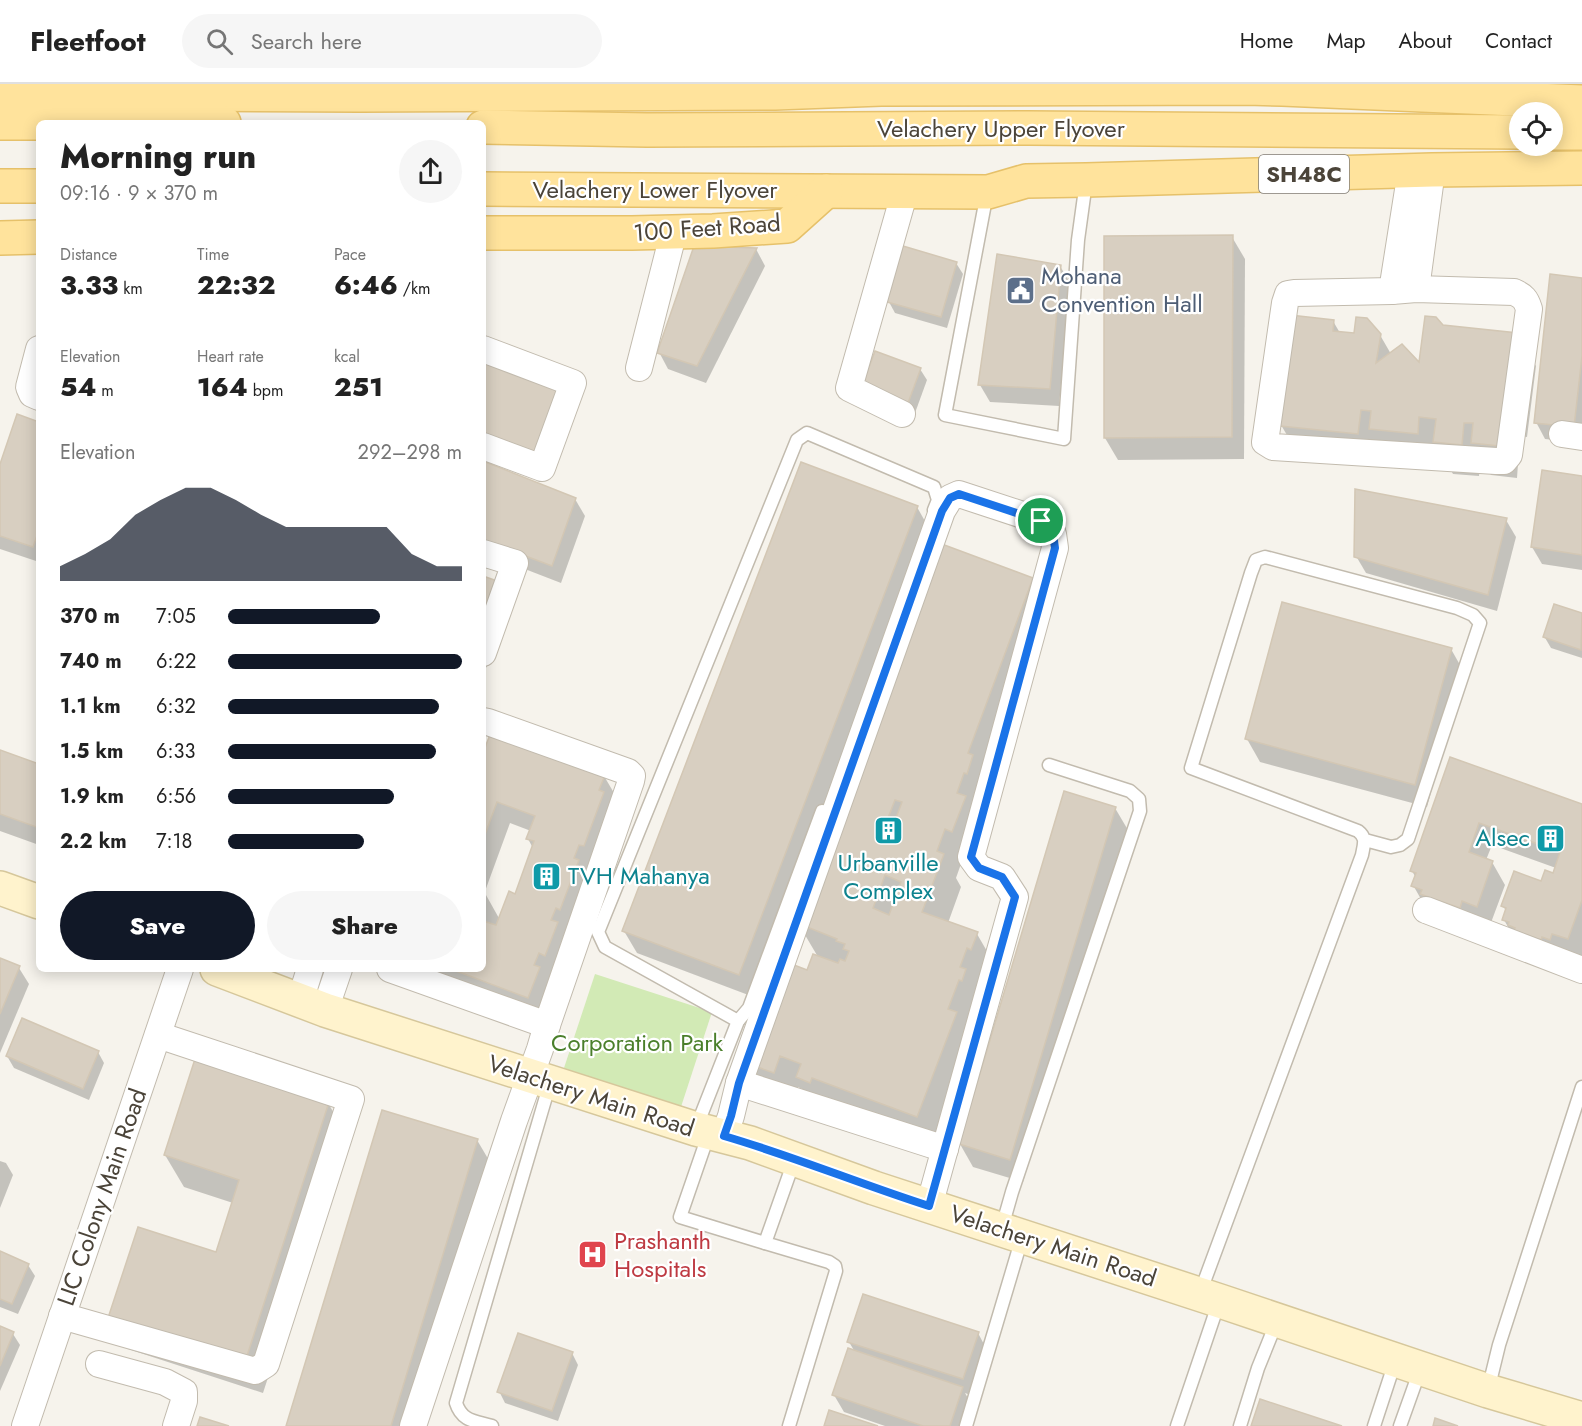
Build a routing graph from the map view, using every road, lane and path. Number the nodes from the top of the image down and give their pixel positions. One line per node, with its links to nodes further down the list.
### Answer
1 (1194, 86): 2 (main road); 3 (main road)
2 (1247, 86): 6 (main road)
3 (856, 87): 5 (main road)
4 (362, 89): 5 (main road); 7 (main road)
5 (774, 89)
6 (1410, 89): 8 (main road)
7 (0, 93)
8 (1570, 95)
9 (0, 123): 10 (main road)
10 (36, 123)
11 (486, 128): 12 (main road, Velachery Upper Flyover)
12 (1509, 132)
13 (1563, 133): 14 (main road)
14 (1582, 133)
15 (1582, 168): 16 (main road, SH48C)
16 (1421, 170): 17 (main road, SH48C); 28 (street)
17 (1086, 180): 23 (main road, SH48C); 23 (lane)
18 (0, 186): 19 (main road)
19 (36, 186)
20 (486, 189): 22 (main road, Velachery Lower Flyover)
21 (905, 191): 22 (main road); 23 (main road); 33 (street)
22 (826, 192): 24 (main road, 100 Feet Road)
23 (988, 192)
24 (674, 231): 25 (main road, 100 Feet Road); 31 (street)
25 (486, 233)
26 (36, 237): 27 (main road)
27 (0, 238)
28 (1404, 290): 28 (street)
29 (486, 349): 34 (street)
30 (36, 360): 32 (street)
31 (639, 368)
32 (36, 396)
33 (902, 414)
34 (486, 447)
35 (486, 554): 36 (street)
36 (486, 645)
37 (486, 722): 51 (street)
38 (1049, 765): 60 (lane)
39 (1365, 840): 39 (lane); 62 (lane)
40 (0, 888): 41 (main road)
41 (36, 901)
42 (1426, 910): 43 (street)
43 (1581, 967)
44 (179, 972): 52 (street, LIC Colony Main Road)
45 (225, 972): 49 (main road, Velachery Main Road)
46 (310, 972): 49 (street)
47 (337, 972): 49 (street)
48 (398, 972): 51 (street)
49 (312, 1006): 53 (main road, Velachery Main Road)
50 (738, 1020): 50 (lane); 56 (lane)
51 (547, 1025): 53 (street)
52 (158, 1035): 63 (street, LIC Colony Main Road); 63 (street)
53 (540, 1080): 56 (main road, Velachery Main Road); 71 (street); 72 (lane)
54 (739, 1083): 56 (street); 57 (street); 57 (street)
55 (1582, 1088): 67 (lane)
56 (710, 1133): 58 (main road, Velachery Main Road); 61 (lane)
57 (945, 1149): 59 (street)
58 (795, 1160): 59 (main road, Velachery Main Road); 61 (lane)
59 (929, 1206): 60 (main road, Velachery Main Road)
60 (1012, 1233): 62 (main road, Velachery Main Road); 74 (lane)
61 (765, 1243): 73 (lane)
62 (1210, 1297): 64 (main road, Velachery Main Road); 75 (lane)
63 (62, 1316): 69 (street, LIC Colony Main Road)
64 (1277, 1320): 65 (main road, Velachery Main Road); 76 (lane)
65 (1408, 1363): 67 (main road, Velachery Main Road); 77 (lane); 78 (lane)
66 (99, 1364): 70 (street)
67 (1488, 1390): 68 (main road, Velachery Main Road)
68 (1582, 1419)
69 (25, 1426)
70 (176, 1426)
71 (413, 1426)
72 (492, 1426)
73 (789, 1426)
74 (966, 1426)
75 (1177, 1426)
76 (1240, 1426)
77 (1374, 1426)
78 (1400, 1426)

